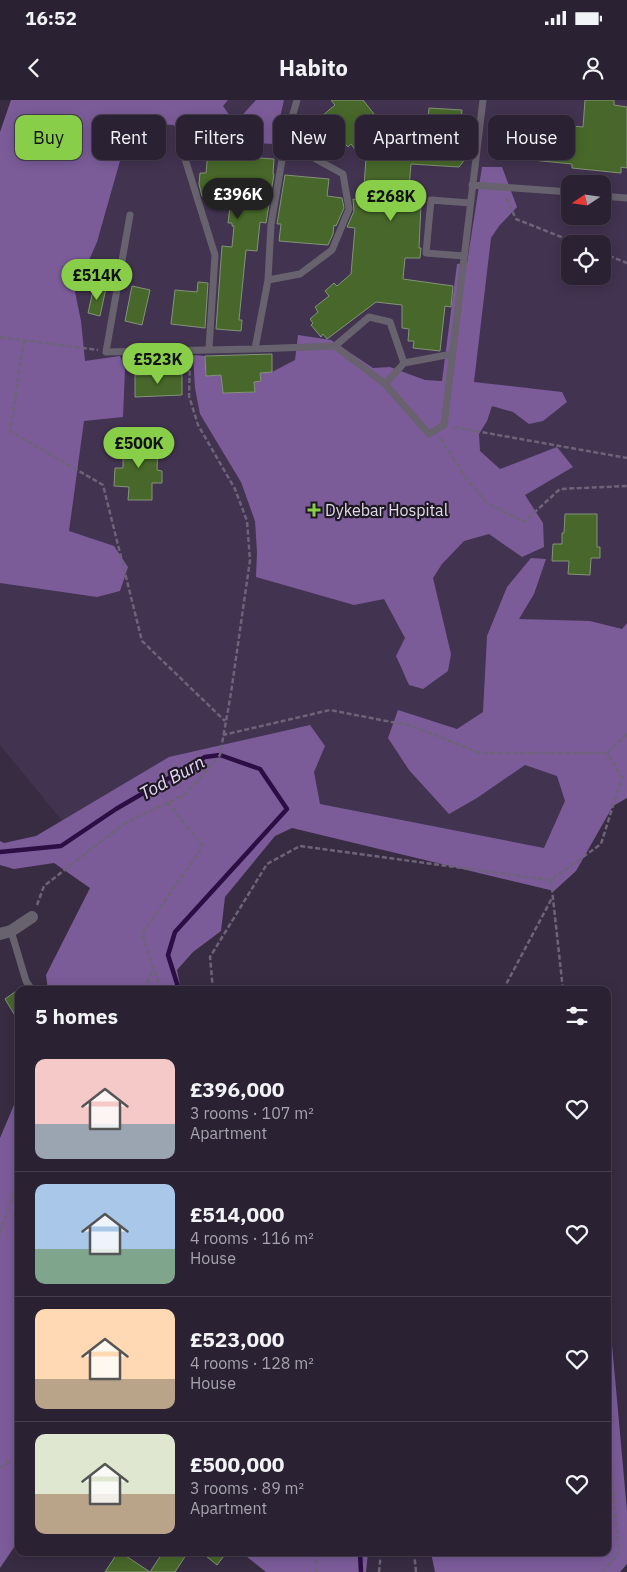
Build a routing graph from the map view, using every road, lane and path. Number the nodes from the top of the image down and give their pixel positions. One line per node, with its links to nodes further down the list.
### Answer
1 (297, 100): 3 (lane)
2 (483, 100): 7 (lane)
3 (293, 115)
4 (185, 160): 22 (lane)
5 (282, 160): 18 (lane)
6 (318, 160): 18 (lane)
7 (472, 185): 8 (lane); 12 (lane)
8 (500, 187): 9 (lane); 14 (path)
9 (561, 191)
10 (611, 197): 11 (lane)
11 (627, 198)
12 (470, 203): 15 (lane); 15 (lane)
13 (130, 215): 25 (lane)
14 (561, 237)
15 (464, 256): 26 (lane)
16 (611, 257): 17 (path)
17 (627, 263)
18 (268, 280): 23 (lane)
19 (0, 337): 20 (path)
20 (24, 340): 25 (path); 33 (path)
21 (335, 346): 23 (lane); 27 (lane); 28 (lane)
22 (209, 348): 23 (lane); 24 (lane)
23 (255, 348)
24 (190, 349): 25 (lane); 33 (path)
25 (106, 352)
26 (452, 354): 27 (lane); 29 (lane)
27 (404, 363): 28 (lane)
28 (384, 384): 30 (lane)
29 (444, 425): 30 (lane); 31 (path)
30 (435, 430): 32 (path)
31 (627, 458)
32 (627, 486)
33 (226, 722): 34 (path)
34 (223, 734): 36 (path); 37 (path)
35 (627, 734): 36 (path)
36 (607, 753): 38 (path)
37 (168, 802): 40 (path); 42 (path)
38 (551, 880): 39 (path); 46 (path)
39 (553, 896): 47 (path); 48 (path)
40 (32, 916): 41 (street)
41 (6, 932): 43 (lane)
42 (154, 968): 44 (path); 45 (path)
43 (29, 986)
44 (146, 986)
45 (160, 986)
46 (213, 986)
47 (505, 986)
48 (563, 986)
49 (15, 1189): 50 (path)
50 (0, 1233)
51 (15, 1459): 52 (path)
52 (0, 1468)
53 (611, 1471): 60 (path)
54 (316, 1556): 57 (path)
55 (381, 1556): 58 (path)
56 (414, 1556): 59 (path)
57 (316, 1572)
58 (379, 1572)
59 (416, 1572)
60 (602, 1572)

